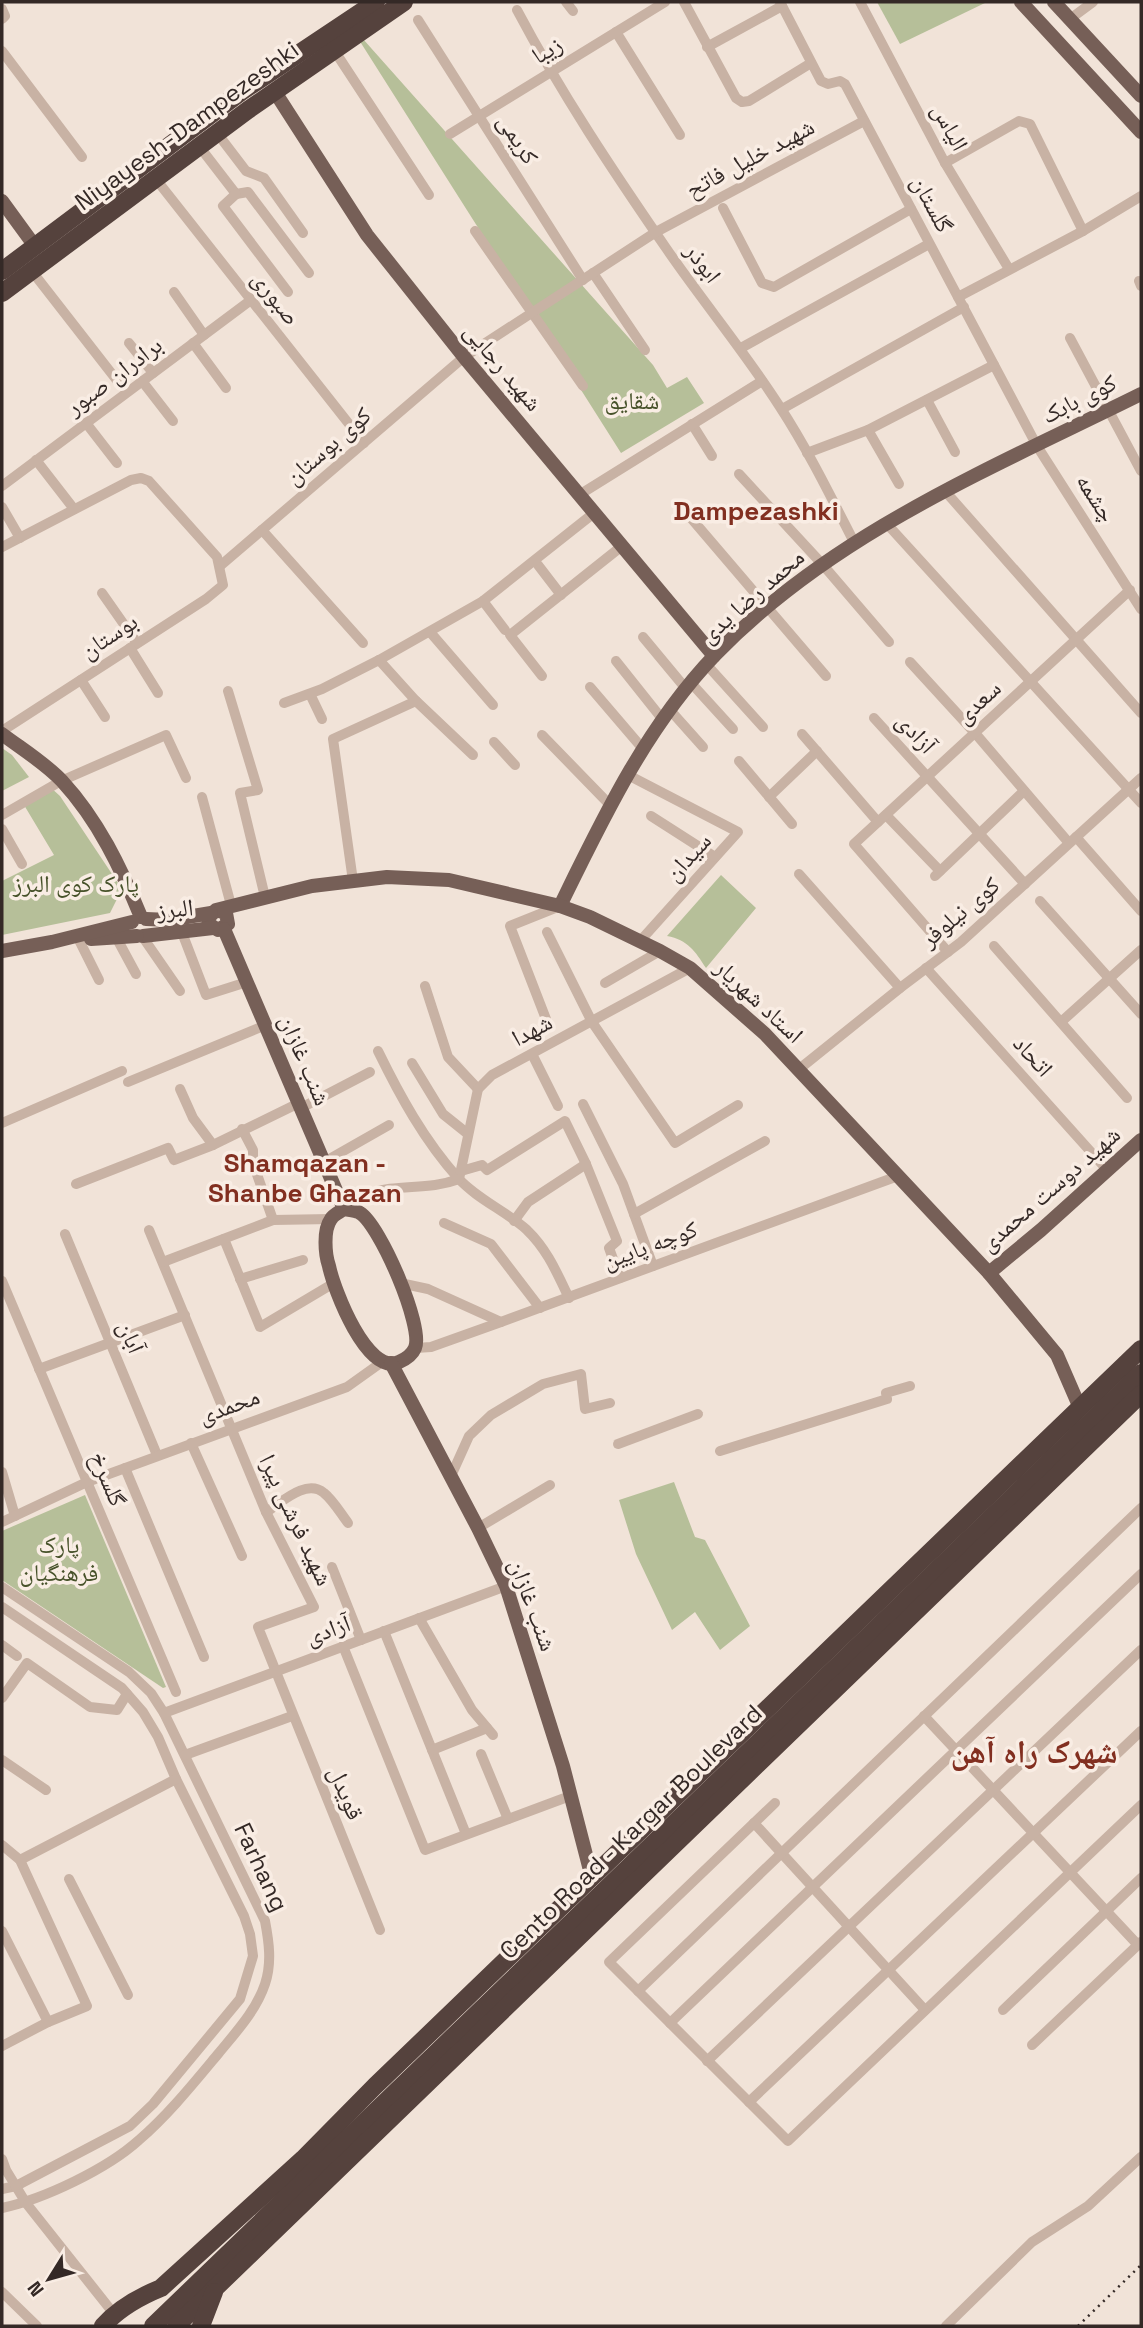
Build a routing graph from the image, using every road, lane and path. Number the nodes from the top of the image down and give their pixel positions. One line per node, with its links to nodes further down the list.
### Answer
1 (376, 2): 44 (highway, Niyayesh-Dampezeshki)
2 (404, 2): 17 (highway, Niyayesh-Dampezeshki)
3 (665, 2): 15 (street, زیبا)
4 (684, 2): 16 (street)
5 (860, 2): 31 (street, الیاس)
6 (1021, 2): 25 (main road)
7 (1054, 2): 13 (main road)
8 (1093, 2): 13 (street)
9 (781, 4): 16 (street); 19 (street, گلستان)
10 (2, 9): 12 (street)
11 (517, 10): 20 (street, ابوذر)
12 (2, 19)
13 (1070, 19): 22 (main road)
14 (418, 20): 23 (street, کریمی)
15 (616, 32): 20 (street, زیبا); 28 (street)
16 (707, 47): 19 (street)
17 (334, 50): 21 (highway, Niyayesh-Dampezeshki); 34 (street)
18 (2, 51): 30 (street)
19 (811, 63): 24 (street, گلستان)
20 (550, 72): 23 (street, زیبا); 41 (street, ابوذر)
21 (275, 92): 26 (highway, Niyayesh-Dampezeshki); 63 (main road, شهید رجایی)
22 (1141, 96)
23 (479, 116): 27 (street, زیبا); 50 (street, کریمی)
24 (864, 121): 38 (street, گلستان); 41 (street, شهید خلیل فاتح)
25 (1141, 132)
26 (217, 133): 29 (highway, Niyayesh-Dampezeshki); 42 (street)
27 (450, 134)
28 (680, 135)
29 (199, 146): 32 (highway, Niyayesh-Dampezeshki); 33 (street, صبوری)
30 (82, 157)
31 (945, 163): 39 (street); 45 (street, الیاس)
32 (155, 178): 46 (highway, Niyayesh-Dampezeshki); 54 (street, صبوری)
33 (236, 194): 48 (street, صبوری); 52 (street)
34 (429, 195)
35 (1141, 196): 39 (street)
36 (2, 201): 44 (main road)
37 (723, 208): 38 (street)
38 (911, 209): 43 (street, گلستان)
39 (1083, 230): 45 (street)
40 (475, 231): 56 (street)
41 (656, 232): 49 (street, شهید خلیل فاتح); 61 (street, ابوذر)
42 (303, 233)
43 (929, 244): 55 (street, گلستان); 61 (street)
44 (34, 245): 47 (highway, Niyayesh-Dampezeshki)
45 (1009, 269): 55 (street)
46 (31, 270): 53 (highway, Niyayesh-Dampezeshki); 68 (street)
47 (2, 271)
48 (309, 273)
49 (593, 273): 50 (street, شهید خلیل فاتح); 62 (street)
50 (583, 280): 56 (street, کوی بوستان)
51 (174, 292): 57 (street)
52 (288, 292)
53 (2, 293)
54 (251, 300): 57 (street, برادران صبور); 79 (street, صبوری)
55 (961, 302): 64 (street, گلستان); 73 (street)
56 (532, 313): 63 (street, کوی بوستان); 69 (street)
57 (204, 335): 60 (street, برادران صبور)
58 (1070, 338): 74 (street)
59 (129, 343): 65 (street)
60 (193, 343): 65 (street, برادران صبور); 70 (street)
61 (741, 348): 67 (street, ابوذر)
62 (645, 350)
63 (464, 357): 79 (street, کوی بوستان); 91 (main road, شهید رجایی)
64 (994, 365): 72 (street); 80 (street, گلستان)
65 (153, 373): 66 (street, برادران صبور)
66 (142, 381): 75 (street); 76 (street, برادران صبور)
67 (762, 381): 73 (street, ابوذر); 77 (street)
68 (120, 383)
69 (583, 386)
70 (226, 388)
71 (1141, 394): 74 (main road, کوی بابک)
72 (927, 400): 78 (street); 81 (street)
73 (782, 409): 82 (street, ابوذر)
74 (1108, 411): 80 (main road, کوی بابک); 86 (street)
75 (173, 421)
76 (86, 423): 84 (street, برادران صبور); 85 (street)
77 (692, 424): 83 (street); 91 (street)
78 (868, 430): 82 (street); 88 (street)
79 (364, 443): 97 (street, کوی بوستان)
80 (1037, 446): 90 (main road, محمد رضا یدی); 105 (street, چشمه)
81 (955, 452)
82 (807, 453): 99 (street, ابوذر)
83 (712, 456)
84 (36, 460): 89 (street, برادران صبور); 94 (street)
85 (117, 463)
86 (1141, 471)
87 (738, 474): 103 (street)
88 (899, 484)
89 (2, 486)
90 (945, 491): 96 (main road, محمد رضا یدی); 114 (street)
91 (579, 495): 95 (main road, شهید رجایی)
92 (679, 504): 109 (street)
93 (2, 507): 98 (street)
94 (74, 509): 98 (street); 104 (street)
95 (594, 513): 100 (main road, شهید رجایی); 108 (street)
96 (887, 524): 99 (main road, محمد رضا یدی); 125 (street)
97 (262, 530): 104 (street, کوی بوستان); 116 (street)
98 (20, 538): 101 (street)
99 (855, 542): 103 (main road, محمد رضا یدی)
100 (622, 546): 107 (street); 120 (main road, شهید رجایی)
101 (2, 547)
102 (538, 565): 107 (street)
103 (823, 565): 109 (main road, محمد رضا یدی); 115 (street)
104 (220, 566): 117 (street, بوستان)
105 (1129, 590): 110 (street, چشمه); 114 (street, سعدی)
106 (102, 593): 117 (street)
107 (561, 595): 122 (street)
108 (483, 601): 111 (street); 112 (street)
109 (766, 608): 120 (main road, محمد رضا یدی); 123 (street)
110 (1141, 609)
111 (505, 629)
112 (430, 632): 118 (street); 133 (street)
113 (643, 637): 127 (street)
114 (1076, 640): 125 (street, سعدی); 134 (street)
115 (889, 642)
116 (363, 643)
117 (133, 646): 124 (street, بوستان); 129 (street)
118 (379, 660): 130 (street); 131 (street)
119 (616, 661): 135 (street)
120 (711, 661): 127 (main road, محمد رضا یدی); 139 (street)
121 (910, 662): 142 (street)
122 (542, 676)
123 (826, 676)
124 (80, 680): 136 (street); 141 (street, بوستان)
125 (1031, 681): 142 (street, سعدی); 157 (street)
126 (590, 687): 147 (street)
127 (689, 687): 135 (main road, محمد رضا یدی); 140 (street)
128 (228, 691): 175 (street)
129 (158, 693)
130 (310, 694): 132 (street); 138 (street)
131 (416, 701): 149 (street); 173 (street)
132 (284, 703)
133 (493, 705)
134 (1141, 713)
135 (667, 715): 146 (street); 147 (main road, محمد رضا یدی)
136 (105, 717)
137 (874, 718): 153 (street, آزادی)
138 (322, 719)
139 (763, 727)
140 (733, 729)
141 (2, 733): 156 (main road)
142 (975, 733): 153 (street, سعدی); 158 (street)
143 (802, 734): 148 (street)
144 (542, 735): 162 (street)
145 (494, 742): 151 (street)
146 (703, 747)
147 (643, 749): 152 (main road, محمد رضا یدی)
148 (817, 751): 160 (street); 165 (street)
149 (473, 755)
150 (739, 761): 160 (street)
151 (515, 765)
152 (628, 775): 162 (main road, محمد رضا یدی); 170 (street, سیدان)
153 (928, 777): 165 (street, سعدی); 168 (street, آزادی)
154 (186, 778): 156 (street)
155 (1141, 778): 157 (street, کوی نیلوفر)
156 (61, 780): 163 (street); 181 (main road)
157 (1129, 789): 161 (street); 169 (street, کوی نیلوفر)
158 (1024, 791): 168 (street); 169 (street)
159 (202, 797): 177 (street)
160 (769, 797): 166 (street)
161 (1141, 803)
162 (610, 805): 178 (main road, محمد رضا یدی)
163 (2, 815)
164 (651, 816): 170 (street)
165 (882, 818): 168 (street); 193 (street, سعدی)
166 (792, 824)
167 (2, 830): 171 (street)
168 (979, 834): 174 (street, آزادی)
169 (1073, 840): 174 (street, کوی نیلوفر); 180 (street)
170 (715, 857): 187 (street, سیدان)
171 (22, 864)
172 (799, 874): 202 (street)
173 (353, 881): 175 (main road, استاد شهریار); 178 (main road, استاد شهریار)
174 (1025, 884): 193 (street, کوی نیلوفر)
175 (265, 897): 177 (main road, استاد شهریار); 182 (main road, استاد شهریار)
176 (1040, 901): 197 (street)
177 (232, 905): 179 (main road, استاد شهریار)
178 (560, 906): 187 (main road, استاد شهریار); 205 (street)
179 (213, 911): 181 (main road, البرز); 182 (main road, شنب غازان)
180 (1141, 911)
181 (140, 926): 183 (main road, البرز); 185 (main road, البرز); 188 (main road, البرز); 203 (street)
182 (221, 927): 183 (main road, البرز); 199 (main road, شنب غازان)
183 (181, 930): 199 (street)
184 (547, 932): 206 (street)
185 (116, 937): 186 (main road, البرز); 196 (street)
186 (79, 940): 188 (main road, البرز); 198 (street)
187 (641, 940): 192 (main road, استاد شهریار)
188 (52, 942): 191 (main road, البرز)
189 (994, 946): 207 (street)
190 (1141, 950): 197 (street)
191 (2, 951)
192 (660, 951): 194 (main road, استاد شهریار); 200 (street)
193 (948, 952): 195 (street, کوی نیلوفر)
194 (690, 968): 206 (street, شهدا); 212 (main road, استاد شهریار)
195 (926, 968): 202 (street, کوی نیلوفر); 232 (street, اتحاد)
196 (136, 974)
197 (1109, 978): 204 (street); 207 (street)
198 (99, 980)
199 (247, 982): 208 (main road, شنب غازان)
200 (605, 983)
201 (425, 986): 217 (street)
202 (900, 988): 212 (street, کوی نیلوفر)
203 (180, 991)
204 (1141, 1014)
205 (546, 1019)
206 (592, 1022): 210 (street, شهدا); 221 (street)
207 (1061, 1022): 218 (street)
208 (266, 1025): 215 (street); 220 (main road, شنب غازان)
209 (377, 1051): 233 (street)
210 (532, 1054): 217 (street, شهدا); 222 (street)
211 (412, 1063): 226 (street)
212 (798, 1070): 234 (main road, استاد شهریار)
213 (122, 1071): 223 (street)
214 (370, 1072): 220 (street)
215 (128, 1082)
216 (180, 1089): 229 (street)
217 (478, 1089): 226 (street)
218 (1127, 1098)
219 (583, 1104): 237 (street)
220 (300, 1105): 225 (street); 230 (main road, شنب غازان)
221 (738, 1105)
222 (558, 1107)
223 (2, 1123)
224 (389, 1125): 230 (street)
225 (242, 1129): 229 (street); 239 (street)
226 (468, 1133): 233 (street)
227 (1141, 1140): 232 (main road, شهید دوست محمدی)
228 (765, 1141): 237 (street)
229 (213, 1145): 235 (street)
230 (324, 1162): 236 (main road, شنب غازان)
231 (586, 1164): 233 (street); 240 (street); 249 (street)
232 (1108, 1171): 248 (main road, شهید دوست محمدی)
233 (460, 1175): 236 (street); 240 (street)
234 (898, 1176): 247 (street, کوچه پایین); 248 (main road, استاد شهریار)
235 (76, 1184)
236 (344, 1209): 238 (main road); 253 (main road)
237 (634, 1214): 247 (street)
238 (331, 1219): 239 (street); 252 (main road, شنب غازان)
239 (273, 1220): 244 (street)
240 (514, 1221): 254 (street)
241 (444, 1223): 255 (street)
242 (149, 1230): 246 (street, شهید فرشی پیرا)
243 (65, 1234): 258 (street, آبان)
244 (224, 1239): 246 (street); 250 (street)
245 (303, 1260): 250 (street)
246 (163, 1262): 256 (street, شهید فرشی پیرا)
247 (653, 1266): 249 (street, کوچه پایین)
248 (989, 1273): 267 (main road, استاد شهریار)
249 (620, 1278): 254 (street, کوچه پایین)
250 (240, 1279): 252 (street)
251 (2, 1281): 262 (street, گلسرخ)
252 (334, 1283): 261 (main road, شنب غازان)
253 (400, 1283): 257 (street); 259 (main road)
254 (569, 1298): 255 (street, کوچه پایین)
255 (540, 1308): 257 (street, کوچه پایین)
256 (185, 1315): 258 (street); 269 (street, شهید فرشی پیرا)
257 (501, 1322): 259 (street, کوچه پایین)
258 (110, 1342): 262 (street); 273 (street, آبان)
259 (416, 1348): 261 (main road)
260 (1141, 1349): 267 (highway)
261 (386, 1362): 269 (street, محمدی); 276 (main road, شنب غازان)
262 (39, 1369): 277 (street, گلسرخ)
263 (1141, 1373): 308 (highway, Cento Road - Kargar Boulevard)
264 (910, 1386): 272 (street)
265 (1141, 1394): 357 (highway, Cento Road - Kargar Boulevard)
266 (610, 1403): 276 (street)
267 (1080, 1408): 308 (highway)
268 (698, 1414): 271 (street)
269 (232, 1428): 270 (street, محمدی); 280 (street, شهید فرشی پیرا)
270 (191, 1443): 273 (street, محمدی); 287 (street)
271 (618, 1444)
272 (720, 1451)
273 (158, 1455): 274 (street, محمدی)
274 (125, 1468): 277 (street, محمدی); 300 (street)
275 (2, 1472): 281 (street)
276 (451, 1476): 286 (main road, شنب غازان)
277 (87, 1482): 281 (street, محمدی); 302 (street, گلسرخ)
278 (550, 1485): 286 (street)
279 (1141, 1508): 282 (street)
280 (266, 1513): 284 (street); 301 (street, شهید فرشی پیرا)
281 (15, 1516): 283 (street, محمدی)
282 (1132, 1517): 285 (street); 307 (street)
283 (2, 1522)
284 (348, 1523)
285 (1141, 1526)
286 (478, 1528): 290 (main road, شنب غازان)
287 (242, 1556)
288 (332, 1567): 295 (street)
289 (1141, 1574): 311 (street)
290 (506, 1586): 293 (street, آزادی); 318 (main road, شنب غازان)
291 (2, 1587): 305 (street, Farhang)
292 (2, 1607): 303 (street, Farhang)
293 (419, 1618): 294 (street, آزادی); 310 (street)
294 (384, 1631): 295 (street, آزادی); 310 (street)
295 (361, 1640): 297 (street, آزادی)
296 (2, 1646): 299 (street)
297 (344, 1646): 301 (street, آزادی); 324 (street)
298 (1141, 1650): 317 (street)
299 (17, 1656)
300 (205, 1657)
301 (274, 1672): 305 (street, آزادی); 306 (street, قویدل)
302 (176, 1692)
303 (127, 1694): 304 (street); 315 (street, Farhang)
304 (2, 1698)
305 (164, 1713): 313 (street, Farhang)
306 (292, 1716): 313 (street); 336 (street, قویدل)
307 (924, 1716): 311 (street); 326 (street)
308 (769, 1720): 329 (highway); 357 (highway, Cento Road - Kargar Boulevard)
309 (1141, 1731): 323 (street)
310 (432, 1750): 324 (street)
311 (957, 1750): 317 (street); 332 (street)
312 (481, 1754): 321 (street)
313 (185, 1755): 335 (street, Farhang)
314 (2, 1760): 316 (street)
315 (176, 1779): 327 (street); 338 (street, Farhang)
316 (46, 1790)
317 (994, 1791): 323 (street); 334 (street)
318 (570, 1796): 321 (street); 329 (main road, شنب غازان)
319 (775, 1803): 322 (street)
320 (1141, 1805): 328 (street)
321 (508, 1819): 324 (street)
322 (754, 1823): 326 (street); 341 (street)
323 (1034, 1833): 328 (street); 340 (street)
324 (466, 1834)
325 (2, 1845): 327 (street)
326 (781, 1853): 332 (street); 341 (street)
327 (20, 1860): 345 (street)
328 (1070, 1872): 333 (street); 344 (street)
329 (592, 1878): 358 (highway)
330 (1141, 1878): 333 (street)
331 (69, 1879): 342 (street)
332 (813, 1887): 334 (street); 346 (street)
333 (1106, 1911): 339 (street); 343 (street)
334 (849, 1927): 340 (street); 349 (street)
335 (267, 1930): 338 (street); 355 (street, Farhang)
336 (380, 1930)
337 (2, 1931): 345 (street)
338 (250, 1934): 353 (street, Farhang)
339 (1140, 1943): 347 (street)
340 (888, 1970): 344 (street); 350 (street)
341 (638, 1991): 346 (street)
342 (128, 1995)
343 (1003, 2010)
344 (925, 2011): 350 (street)
345 (48, 2022): 348 (street)
346 (670, 2023): 349 (street)
347 (1032, 2045)
348 (2, 2046)
349 (707, 2061): 350 (street)
350 (749, 2102)
351 (1141, 2157): 365 (street)
352 (2, 2160): 353 (street)
353 (16, 2186): 354 (street, Farhang); 355 (street)
354 (2, 2189)
355 (26, 2203): 356 (street, Farhang); 360 (street)
356 (2, 2207)
357 (209, 2284): 358 (highway); 362 (highway, Cento Road - Kargar Boulevard); 363 (highway, Cento Road - Kargar Boulevard); 364 (highway)
358 (160, 2288): 360 (highway)
359 (2, 2292): 361 (street)
360 (109, 2320)
361 (37, 2326)
362 (153, 2326)
363 (176, 2326)
364 (201, 2326)
365 (946, 2326)

